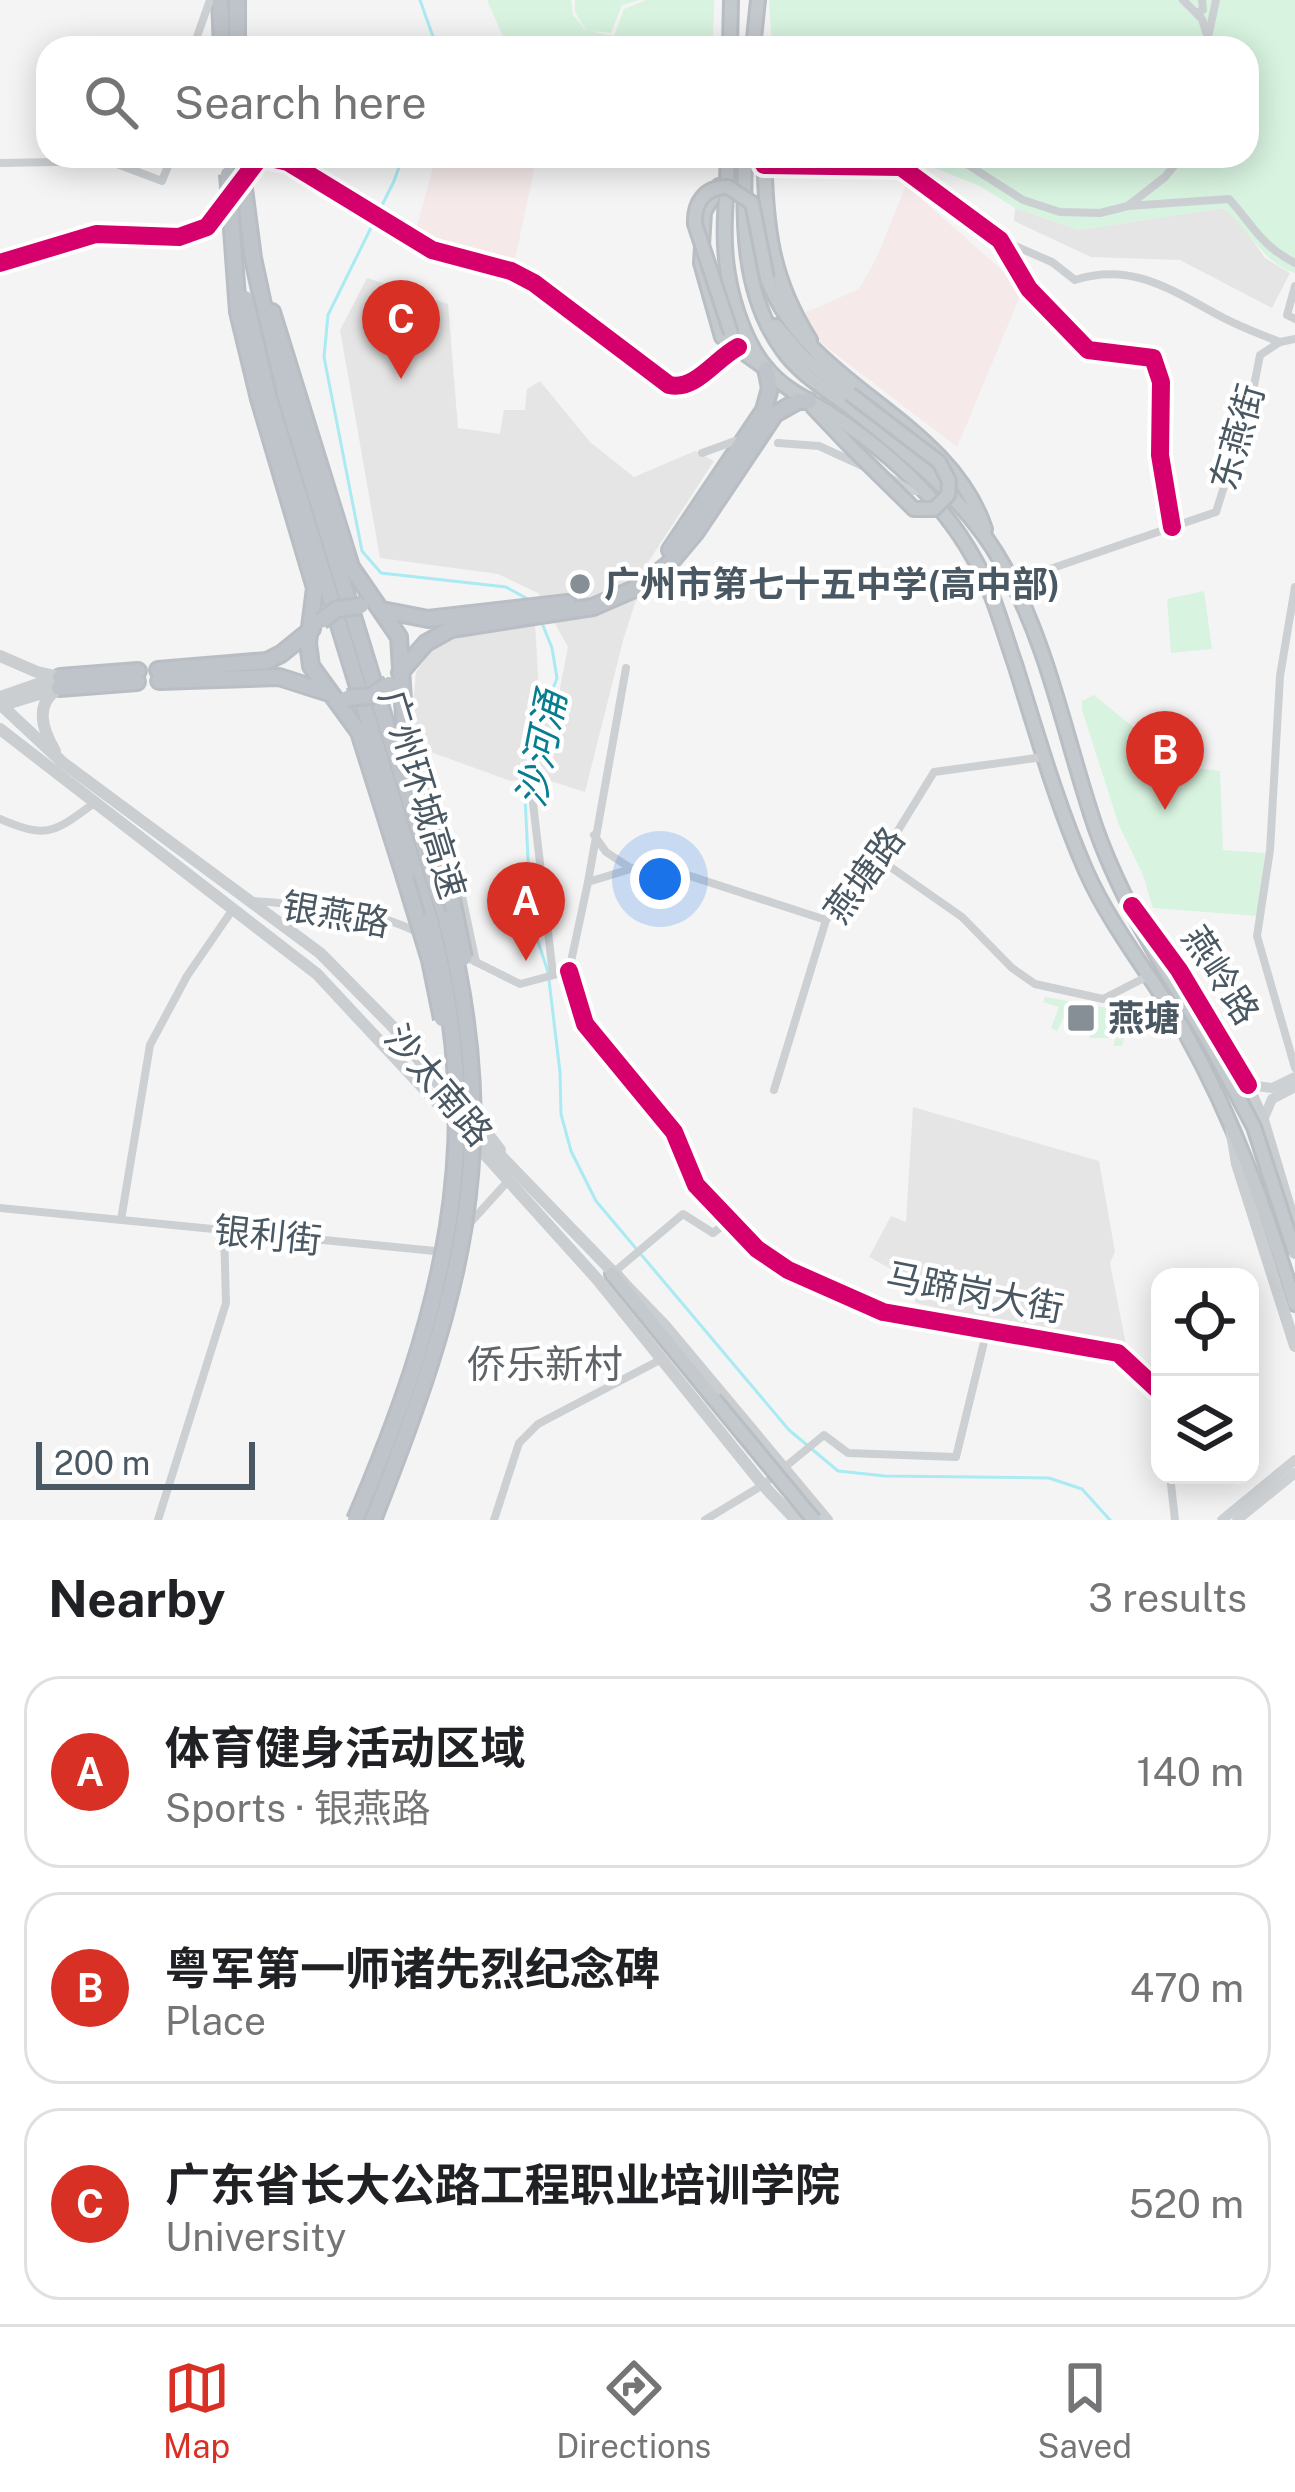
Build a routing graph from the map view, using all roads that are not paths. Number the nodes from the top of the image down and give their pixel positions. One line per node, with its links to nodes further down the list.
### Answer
1 (210, 0): 9 (street)
2 (220, 0): 10 (highway)
3 (237, 0): 11 (highway)
4 (731, 0): 12 (highway)
5 (758, 0): 13 (highway)
6 (1202, 0): 8 (street)
7 (1216, 0): 15 (street)
8 (1190, 5): 14 (street)
9 (197, 36)
10 (222, 36)
11 (237, 36)
12 (730, 36)
13 (756, 36)
14 (1206, 36)
15 (1211, 36)
16 (36, 162): 17 (street)
17 (0, 163)
18 (128, 168): 19 (street)
19 (167, 168)
20 (227, 168): 30 (highway, 广州环城高速)
21 (242, 168): 32 (highway, 广州环城高速, bridge)
22 (252, 168): 35 (street)
23 (298, 168): 42 (street)
24 (728, 168): 31 (highway, 燕岭路)
25 (745, 168): 38 (highway, 燕岭路)
26 (764, 168): 43 (highway)
27 (904, 168): 34 (street)
28 (973, 168): 33 (street)
29 (1173, 168): 33 (street)
30 (228, 174): 45 (highway, 广州环城高速, bridge); 60 (highway, bridge)
31 (728, 175): 42 (highway); 44 (highway, 燕岭路)
32 (243, 181): 45 (highway, 广州环城高速); 56 (highway)
33 (1128, 206): 36 (street)
34 (1000, 240): 41 (street); 52 (street)
35 (0, 263)
36 (1295, 263)
37 (1295, 286): 39 (street)
38 (761, 303): 46 (highway, bridge); 53 (highway, 燕岭路)
39 (1295, 319)
40 (1295, 339): 41 (street, 东燕街)
41 (1280, 342): 52 (street, 东燕街)
42 (738, 347): 43 (highway, bridge); 44 (highway)
43 (826, 360): 53 (highway)
44 (766, 369): 46 (highway, 燕岭路); 51 (highway)
45 (276, 392): 87 (highway, 广州环城高速)
46 (809, 401): 50 (highway, 燕岭路); 51 (highway)
47 (734, 441): 49 (street)
48 (778, 443): 50 (street)
49 (702, 453)
50 (924, 490): 74 (highway, 燕岭路)
51 (717, 492): 59 (highway); 62 (highway)
52 (1172, 526): 54 (street)
53 (988, 542): 54 (highway, 燕岭路)
54 (1012, 582): 85 (highway, 燕岭路)
55 (1295, 587): 93 (street)
56 (364, 588): 58 (highway); 59 (highway)
57 (361, 606): 58 (highway); 60 (highway, bridge); 61 (highway)
58 (381, 609): 59 (highway); 61 (highway)
59 (416, 618)
60 (315, 622): 68 (highway); 68 (highway)
61 (393, 625): 64 (highway)
62 (426, 643): 64 (highway); 69 (highway)
63 (0, 656): 67 (main road)
64 (401, 665): 68 (highway, bridge); 69 (highway)
65 (626, 668): 79 (street)
66 (137, 677): 67 (highway)
67 (59, 682): 70 (main road); 75 (main road)
68 (333, 694): 101 (highway, bridge)
69 (400, 702): 98 (highway, bridge)
70 (0, 703): 72 (main road, 沙太南路)
71 (0, 729): 73 (main road, 沙太南路)
72 (28, 732): 73 (main road); 75 (main road, 沙太南路)
73 (17, 744): 77 (main road, 沙太南路)
74 (1044, 756): 81 (street, 燕塘路); 92 (highway, 燕岭路)
75 (62, 762): 84 (main road, 沙太南路)
76 (533, 803): 91 (street)
77 (93, 804): 78 (street); 86 (main road, 沙太南路)
78 (0, 819)
79 (594, 835): 82 (street); 83 (street)
80 (453, 854): 89 (street)
81 (879, 859): 88 (street, 燕塘路); 92 (street)
82 (630, 868): 83 (street); 88 (street)
83 (588, 882): 90 (street)
84 (251, 901): 89 (street, 银燕路); 109 (main road, 沙太南路)
85 (1132, 906): 95 (main road, 燕岭路); 108 (highway, bridge)
86 (234, 908): 102 (main road, 沙太南路); 104 (street)
87 (438, 919): 98 (highway, 广州环城高速, bridge); 101 (highway, 广州环城高速, bridge)
88 (826, 920): 97 (street, 燕塘路)
89 (476, 962): 91 (street, 银燕路)
90 (569, 971): 91 (street, 银燕路); 105 (street, 马蹄岗大街)
91 (553, 975)
92 (1149, 975): 99 (highway, 燕岭路)
93 (1295, 1068)
94 (1295, 1077): 95 (main road)
95 (1248, 1084): 100 (main road, 燕岭路)
96 (1295, 1087): 100 (main road)
97 (774, 1090)
98 (472, 1098): 122 (highway, 广州环城高速, bridge)
99 (1231, 1120): 110 (highway, 燕岭路); 112 (main road, 燕岭路)
100 (1263, 1120): 106 (main road, 燕岭路)
101 (458, 1125): 121 (highway, 广州环城高速, bridge)
102 (508, 1181): 107 (street, 银利街); 119 (main road, 沙太南路)
103 (0, 1208): 104 (street, 银利街)
104 (122, 1220): 107 (street, 银利街)
105 (730, 1220): 109 (street); 111 (street, 马蹄岗大街)
106 (1295, 1227)
107 (224, 1230): 120 (street)
108 (1295, 1253)
109 (612, 1274): 116 (main road, 沙太南路); 126 (highway, bridge)
110 (1295, 1304)
111 (987, 1330): 114 (street, 马蹄岗大街); 116 (street)
112 (1295, 1346)
113 (658, 1361): 123 (street)
114 (1151, 1383)
115 (1295, 1450): 117 (main road)
116 (783, 1466): 119 (street); 127 (main road, 沙太南路)
117 (1292, 1472): 129 (main road); 130 (main road)
118 (1171, 1484): 128 (street)
119 (764, 1485): 124 (street); 125 (main road, 沙太南路)
120 (158, 1520)
121 (355, 1520)
122 (374, 1520)
123 (494, 1520)
124 (705, 1520)
125 (796, 1520)
126 (814, 1520)
127 (827, 1520)
128 (1175, 1520)
129 (1222, 1520)
130 (1237, 1520)

